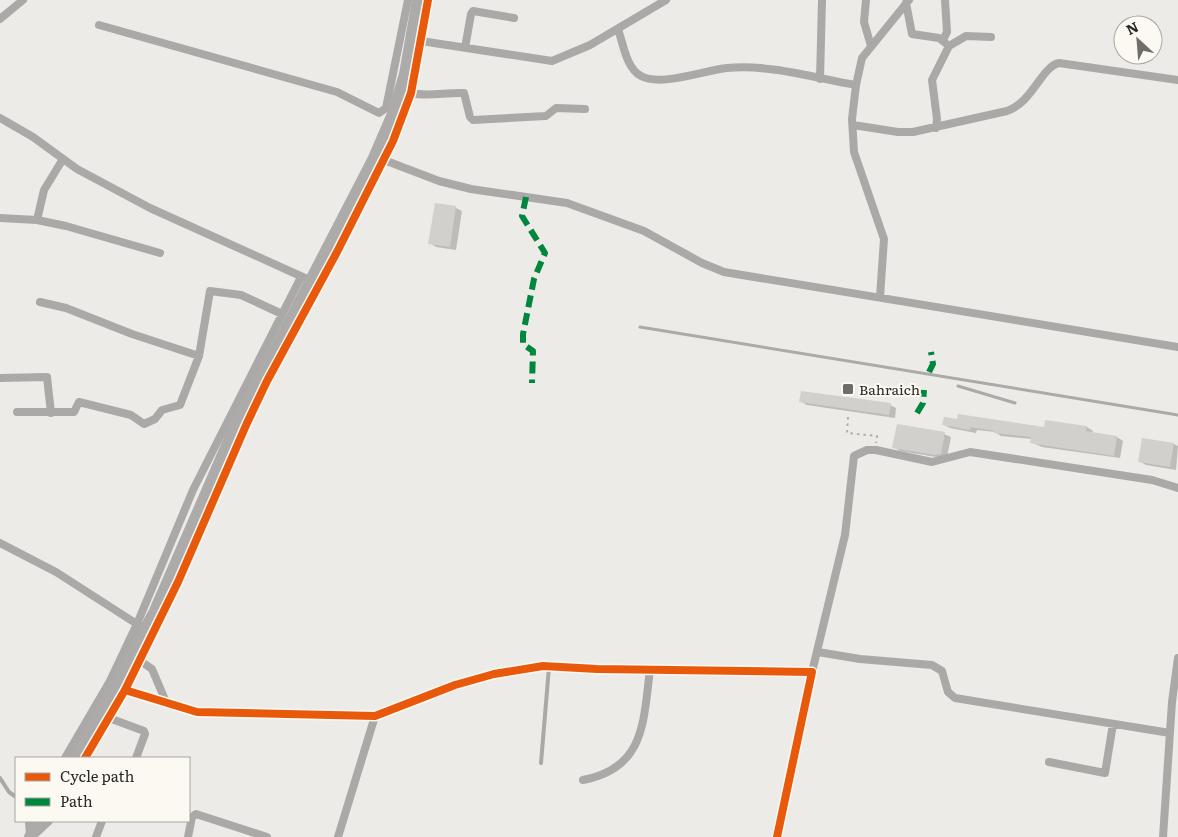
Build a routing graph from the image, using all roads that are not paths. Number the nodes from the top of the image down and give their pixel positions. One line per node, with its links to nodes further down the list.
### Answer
1 (23, 0): 11 (street)
2 (408, 0): 12 (street)
3 (418, 0): 60 (main road, bridge)
4 (428, 0): 16 (street)
5 (666, 0): 13 (street)
6 (822, 0): 20 (street)
7 (866, 0): 17 (street)
8 (945, 0): 15 (street)
9 (907, 2): 15 (street); 17 (street)
10 (514, 18): 19 (street)
11 (0, 19)
12 (99, 25)
13 (618, 28): 19 (street); 20 (street)
14 (991, 37): 18 (street)
15 (943, 40): 18 (street)
16 (421, 41): 19 (street); 23 (street)
17 (871, 46): 22 (street)
18 (949, 46): 27 (street)
19 (465, 48)
20 (820, 79): 22 (street)
21 (1178, 80): 27 (street)
22 (856, 86): 26 (street)
23 (411, 93): 24 (street); 29 (street)
24 (585, 109)
25 (0, 118): 28 (street)
26 (852, 125): 27 (street); 35 (street)
27 (936, 128)
28 (63, 159): 31 (street); 33 (street)
29 (384, 160): 34 (street); 35 (street)
30 (0, 218): 31 (street)
31 (37, 220): 32 (street)
32 (160, 252)
33 (301, 276): 34 (street); 37 (street)
34 (318, 285): 46 (street)
35 (880, 297): 38 (street)
36 (40, 302): 39 (street)
37 (282, 314): 39 (street); 45 (street)
38 (1178, 347)
39 (199, 356): 42 (street)
40 (0, 378): 42 (street)
41 (17, 412): 42 (street)
42 (51, 412)
43 (1178, 488): 47 (street)
44 (0, 543): 45 (street)
45 (137, 624): 46 (street); 59 (street)
46 (151, 636): 49 (street)
47 (818, 652): 52 (street); 57 (street)
48 (1178, 658): 58 (street)
49 (139, 660): 53 (street); 54 (street)
50 (549, 666): 51 (street); 55 (street); 64 (lane)
51 (650, 670): 52 (street); 66 (street)
52 (812, 672): 77 (street)
53 (124, 690): 54 (street); 56 (street)
54 (166, 702): 55 (street)
55 (375, 716): 76 (street)
56 (108, 718): 61 (street); 62 (street)
57 (1113, 724): 58 (street); 63 (street)
58 (1170, 733): 78 (street)
59 (66, 757)
60 (76, 757)
61 (86, 757)
62 (136, 757)
63 (1049, 762)
64 (541, 763)
65 (0, 778): 67 (lane)
66 (583, 780)
67 (15, 796)
68 (29, 822): 72 (street)
69 (38, 822): 72 (main road)
70 (48, 822): 72 (street)
71 (102, 822): 73 (street)
72 (30, 837)
73 (96, 837)
74 (188, 837): 75 (street)
75 (267, 837)
76 (338, 837)
77 (778, 837)
78 (1163, 837)

